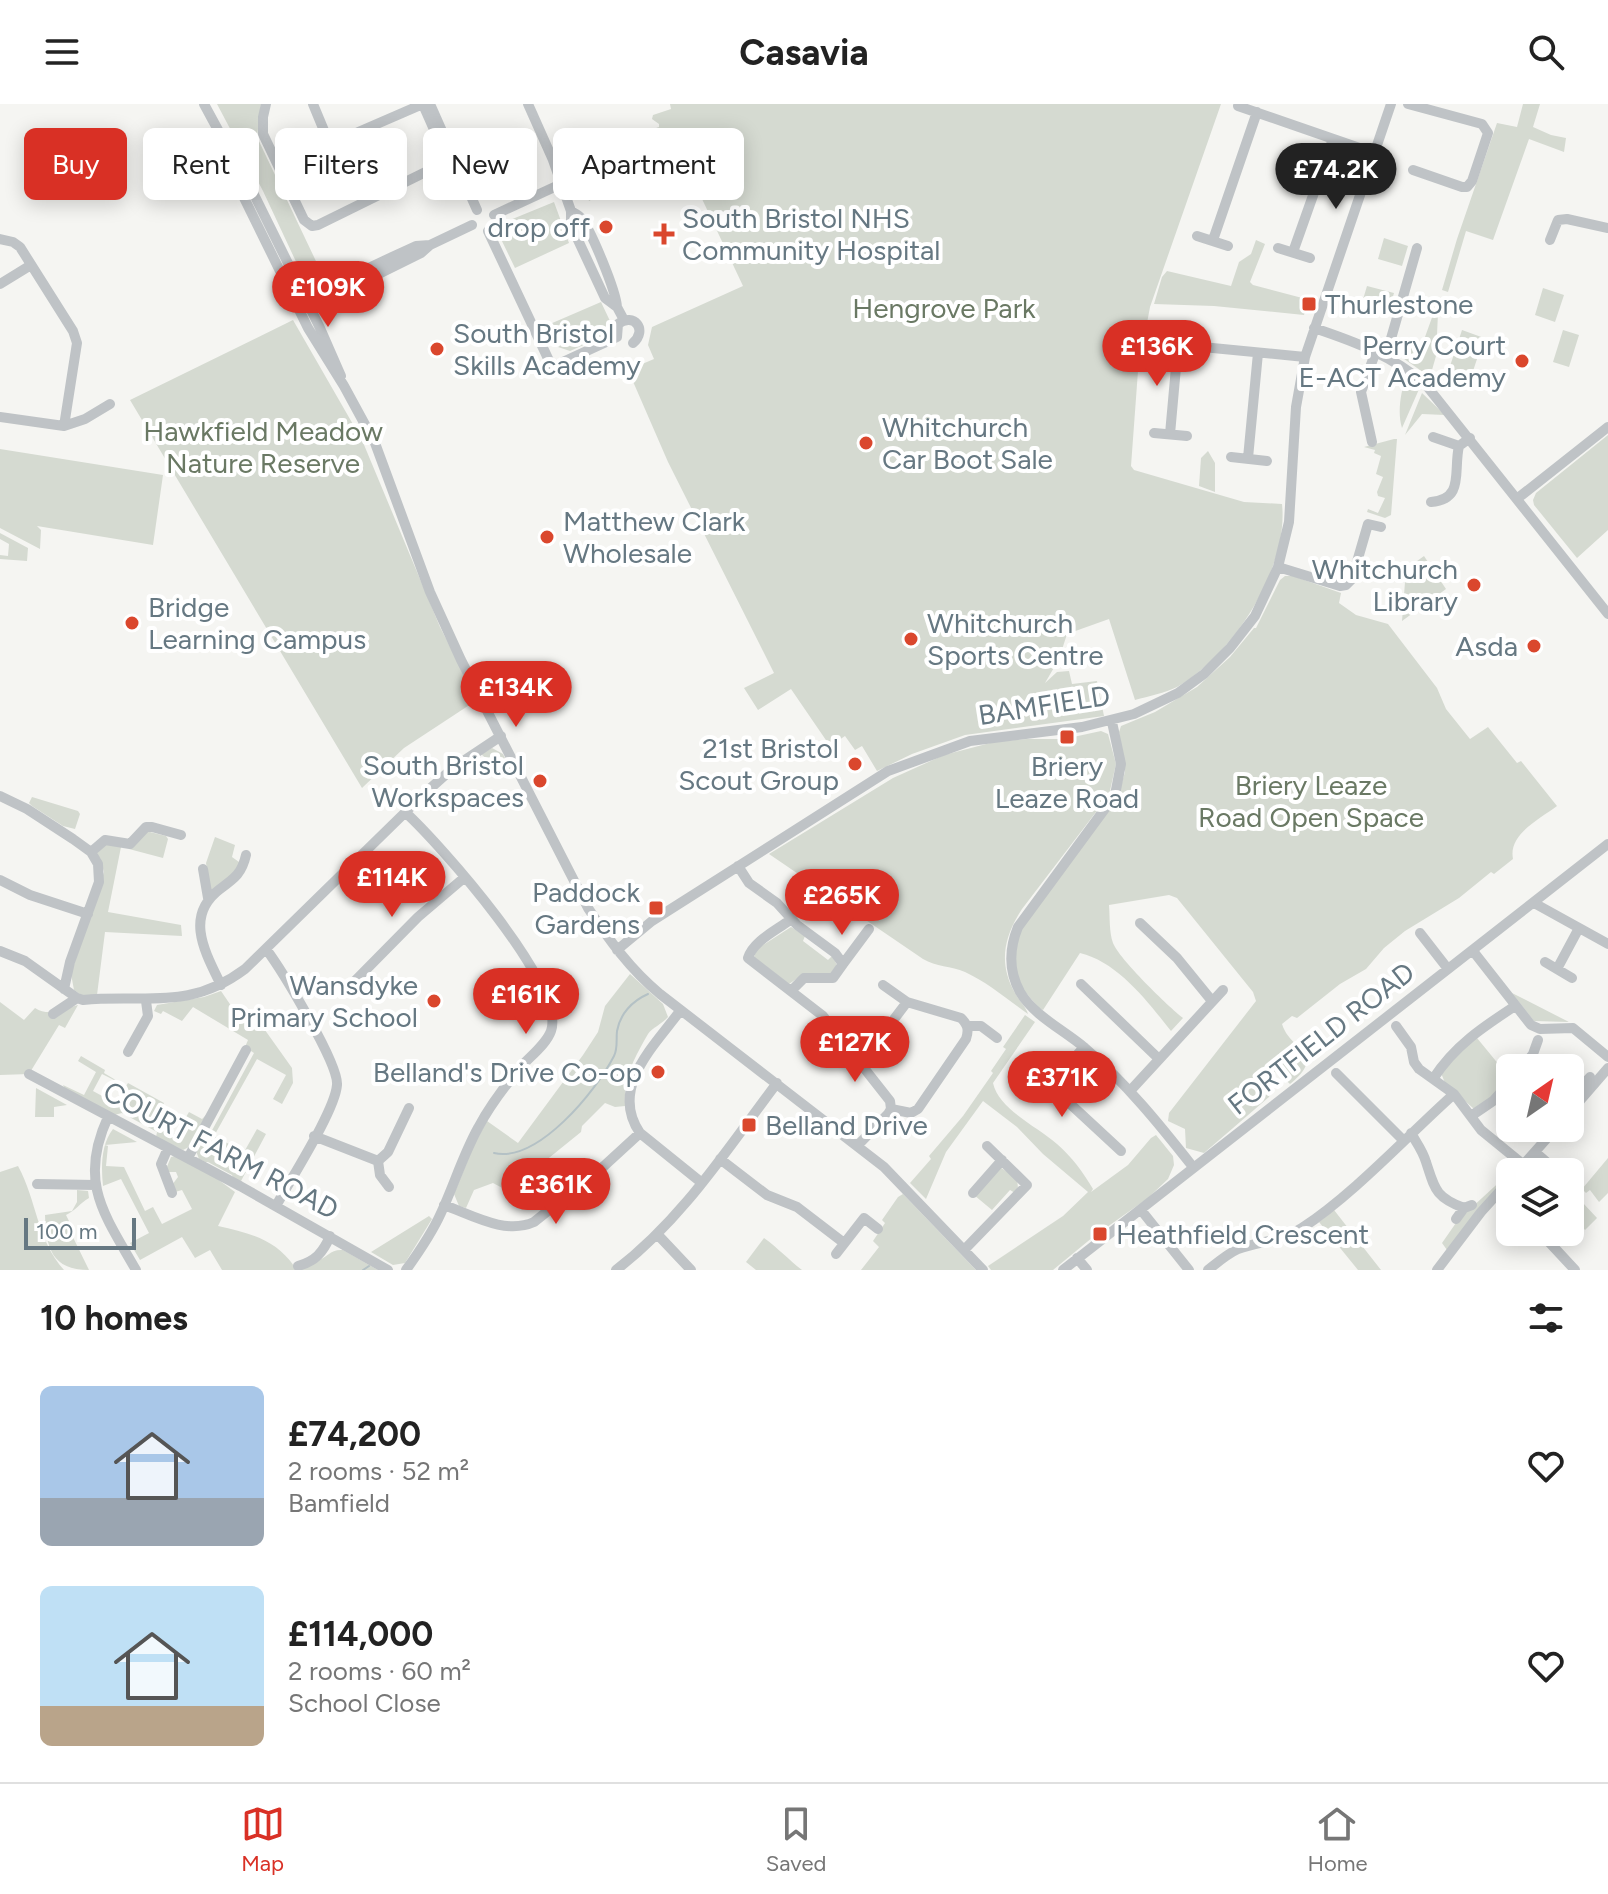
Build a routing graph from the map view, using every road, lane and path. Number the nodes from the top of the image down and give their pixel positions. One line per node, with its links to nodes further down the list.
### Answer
1 (204, 104): 10 (street)
2 (266, 104): 16 (street)
3 (313, 104): 11 (street)
4 (528, 104): 17 (street)
5 (1391, 104): 15 (street, BAMFIELD)
6 (1408, 104): 18 (street)
7 (426, 105): 12 (street); 13 (street)
8 (1238, 106): 9 (street)
9 (1257, 112): 14 (street); 33 (street)
10 (217, 128)
11 (323, 128)
12 (371, 128)
13 (436, 128)
14 (1333, 139): 15 (street); 39 (street)
15 (1374, 153): 47 (street, BAMFIELD)
16 (275, 157)
17 (553, 165)
18 (1413, 170)
19 (553, 188): 27 (street)
20 (245, 200): 44 (street)
21 (257, 200): 43 (street)
22 (295, 200): 23 (street)
23 (369, 200)
24 (472, 200): 26 (street)
25 (567, 200): 46 (street)
26 (477, 210): 27 (street); 28 (street)
27 (494, 215): 30 (street)
28 (472, 225): 30 (street); 35 (street)
29 (1608, 228): 34 (street)
30 (488, 231): 48 (street)
31 (1197, 236): 33 (street)
32 (0, 239): 41 (street)
33 (1213, 240): 36 (street)
34 (1550, 240)
35 (430, 245): 43 (street); 45 (street)
36 (1228, 246)
37 (1278, 248): 39 (street)
38 (1417, 248): 52 (street)
39 (1293, 252): 40 (street)
40 (1310, 258)
41 (31, 265): 42 (street); 57 (street)
42 (0, 284)
43 (305, 297): 44 (street); 45 (street)
44 (297, 307): 45 (street); 54 (street)
45 (310, 308): 54 (street)
46 (624, 320): 48 (street); 48 (street)
47 (1314, 328): 52 (street); 53 (street, BAMFIELD)
48 (617, 337)
49 (1161, 343): 50 (street)
50 (1178, 345): 51 (street); 60 (street)
51 (1258, 353): 53 (street); 67 (street)
52 (1381, 353): 63 (street); 64 (street)
53 (1305, 357): 72 (street, BAMFIELD)
54 (344, 386): 75 (street)
55 (110, 404): 57 (street)
56 (0, 417): 57 (street)
57 (64, 426)
58 (1608, 427): 69 (street)
59 (1154, 433): 60 (street)
60 (1170, 434): 62 (street)
61 (1440, 435): 65 (street)
62 (1187, 436)
63 (1470, 438): 65 (street); 69 (street)
64 (1372, 442)
65 (1459, 446): 70 (street)
66 (1231, 457): 67 (street)
67 (1248, 458): 68 (street)
68 (1267, 461)
69 (1518, 498): 73 (street)
70 (1431, 502)
71 (1381, 527): 72 (street)
72 (1278, 567): 74 (street, BAMFIELD)
73 (1608, 614)
74 (1112, 722): 82 (street, BAMFIELD); 124 (street)
75 (501, 736): 77 (street); 98 (street)
76 (0, 796): 80 (street)
77 (405, 812): 84 (street); 97 (street)
78 (181, 835): 80 (street)
79 (1608, 844): 87 (street, FORTFIELD ROAD)
80 (91, 852): 88 (street)
81 (246, 855): 86 (street)
82 (738, 866): 89 (street); 98 (street, BAMFIELD)
83 (203, 869): 86 (street)
84 (465, 877): 109 (street); 172 (street)
85 (0, 880): 88 (street)
86 (208, 898): 106 (street)
87 (1534, 903): 92 (street); 100 (street, FORTFIELD ROAD)
88 (88, 914): 108 (street)
89 (790, 920): 102 (street); 111 (street)
90 (1140, 923): 95 (street)
91 (1165, 928): 95 (street)
92 (1579, 928): 96 (street); 104 (street)
93 (869, 929): 102 (street)
94 (1420, 933): 103 (street)
95 (1156, 937): 115 (street)
96 (1608, 944)
97 (266, 949): 106 (street); 149 (street)
98 (617, 950): 118 (street)
99 (0, 951): 108 (street)
100 (1473, 951): 103 (street, FORTFIELD ROAD); 117 (street)
101 (1545, 962): 104 (street)
102 (843, 964): 111 (street)
103 (1448, 969): 164 (street, FORTFIELD ROAD)
104 (1557, 969): 105 (street)
105 (1572, 978)
106 (221, 985): 114 (street)
107 (883, 985): 116 (street)
108 (64, 989): 112 (street)
109 (346, 990)
110 (1223, 990): 115 (street)
111 (791, 991): 130 (street)
112 (77, 998): 114 (street); 119 (street)
113 (1081, 1000): 129 (street)
114 (146, 1001): 126 (street)
115 (1212, 1001): 129 (street)
116 (907, 1002): 120 (street); 130 (street)
117 (1515, 1006): 128 (street); 136 (street)
118 (680, 1011): 137 (street); 148 (street)
119 (53, 1014)
120 (967, 1026): 122 (street); 145 (street)
121 (1396, 1026): 136 (street)
122 (997, 1038)
123 (1538, 1040): 127 (street)
124 (1084, 1047): 139 (street); 140 (street)
125 (246, 1050): 157 (street)
126 (128, 1052)
127 (1533, 1054)
128 (1608, 1057)
129 (1159, 1059): 140 (street)
130 (861, 1063): 145 (street)
131 (1026, 1063): 139 (street)
132 (1608, 1068): 142 (street)
133 (1336, 1073): 150 (street)
134 (29, 1074): 147 (street, COURT FARM ROAD)
135 (1590, 1077): 138 (street)
136 (1433, 1079): 141 (street)
137 (777, 1083): 153 (street); 161 (street)
138 (1584, 1084)
139 (1050, 1085): 152 (street)
140 (1130, 1091): 164 (street)
141 (1454, 1094): 146 (street); 150 (street)
142 (1584, 1096)
143 (1496, 1098): 146 (street)
144 (408, 1108): 163 (street)
145 (891, 1109): 153 (street)
146 (1471, 1116): 158 (street)
147 (108, 1117): 155 (street, COURT FARM ROAD); 167 (street)
148 (640, 1133): 165 (street); 172 (street)
149 (314, 1136): 163 (street); 173 (street)
150 (1407, 1137): 175 (street); 194 (street)
151 (1544, 1142): 156 (street)
152 (1118, 1143)
153 (858, 1145): 180 (street)
154 (987, 1146): 162 (street)
155 (168, 1148): 157 (street, COURT FARM ROAD); 169 (street)
156 (1535, 1152): 159 (street); 160 (street)
157 (188, 1158): 173 (street, COURT FARM ROAD)
158 (1510, 1158)
159 (1529, 1158)
160 (1542, 1158)
161 (720, 1159): 165 (street); 179 (street)
162 (1002, 1160): 170 (street); 180 (street)
163 (378, 1161): 168 (street)
164 (1193, 1167): 174 (street, FORTFIELD ROAD)
165 (702, 1183): 177 (street)
166 (37, 1184): 167 (street)
167 (95, 1185): 185 (street)
168 (389, 1187)
169 (172, 1193)
170 (973, 1193)
171 (1496, 1196): 195 (street)
172 (444, 1205): 187 (street)
173 (276, 1206): 178 (street, COURT FARM ROAD)
174 (1141, 1210): 183 (street, FORTFIELD ROAD); 193 (street)
175 (1456, 1219)
176 (878, 1229): 179 (street)
177 (658, 1235): 188 (street); 189 (street)
178 (330, 1236): 184 (street); 186 (street, COURT FARM ROAD)
179 (844, 1243): 182 (street)
180 (965, 1249): 190 (street)
181 (1551, 1249): 196 (street)
182 (836, 1254)
183 (1077, 1258): 191 (street, FORTFIELD ROAD); 192 (street)
184 (298, 1266)
185 (136, 1270)
186 (388, 1270)
187 (406, 1270)
188 (616, 1270)
189 (691, 1270)
190 (983, 1270)
191 (1063, 1270)
192 (1087, 1270)
193 (1189, 1270)
194 (1208, 1270)
195 (1437, 1270)
196 (1575, 1270)

